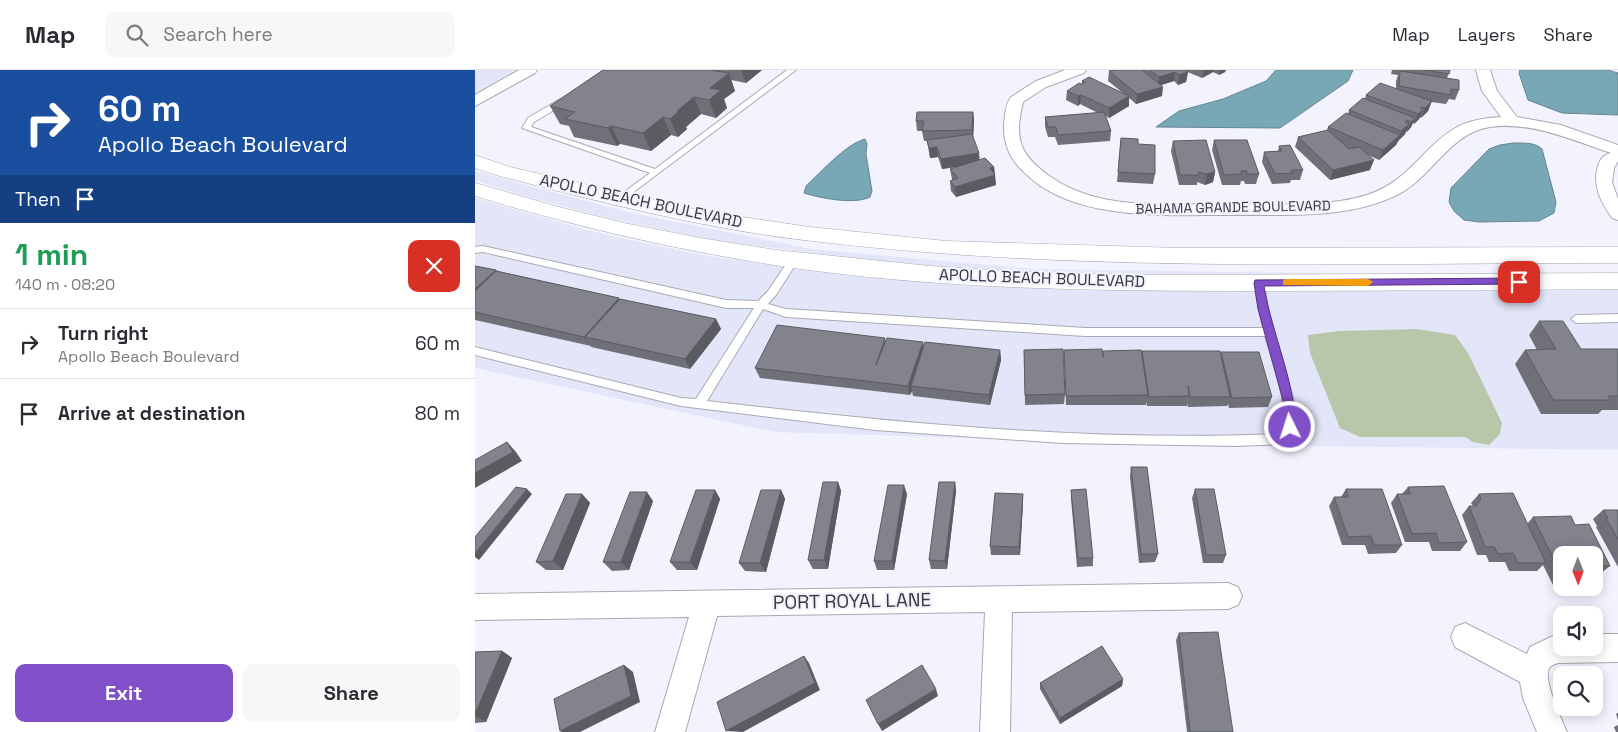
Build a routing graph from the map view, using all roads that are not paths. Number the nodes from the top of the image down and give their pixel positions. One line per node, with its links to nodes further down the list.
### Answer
1 (530, 70): 6 (street)
2 (792, 70): 11 (lane)
3 (1079, 70): 7 (street, BAHAMA GRANDE BOULEVARD)
4 (1483, 70): 7 (street)
5 (572, 95): 11 (lane)
6 (475, 101)
7 (1512, 122): 8 (street, BAHAMA GRANDE BOULEVARD)
8 (1618, 150)
9 (1618, 156): 13 (street)
10 (475, 161): 14 (main road, APOLLO BEACH BOULEVARD)
11 (655, 172): 14 (lane)
12 (475, 189): 18 (main road, APOLLO BEACH BOULEVARD)
13 (1612, 195): 15 (street)
14 (619, 200): 17 (main road, APOLLO BEACH BOULEVARD)
15 (1618, 214)
16 (475, 250): 21 (lane)
17 (1618, 255)
18 (794, 259): 20 (main road, APOLLO BEACH BOULEVARD); 21 (lane)
19 (1618, 281): 20 (main road, APOLLO BEACH BOULEVARD)
20 (1259, 283): 24 (lane)
21 (761, 305): 24 (lane); 26 (lane)
22 (1618, 318): 23 (lane)
23 (1576, 319)
24 (1269, 332): 26 (lane)
25 (475, 351): 26 (lane)
26 (699, 404)
27 (1228, 596): 28 (street, PORT ROYAL LANE)
28 (999, 598): 29 (street, PORT ROYAL LANE); 35 (street)
29 (707, 604): 30 (street, PORT ROYAL LANE); 34 (street)
30 (475, 607)
31 (1465, 637): 33 (street)
32 (1618, 648): 33 (street)
33 (1533, 673): 36 (street)
34 (670, 732)
35 (995, 732)
36 (1552, 732)

